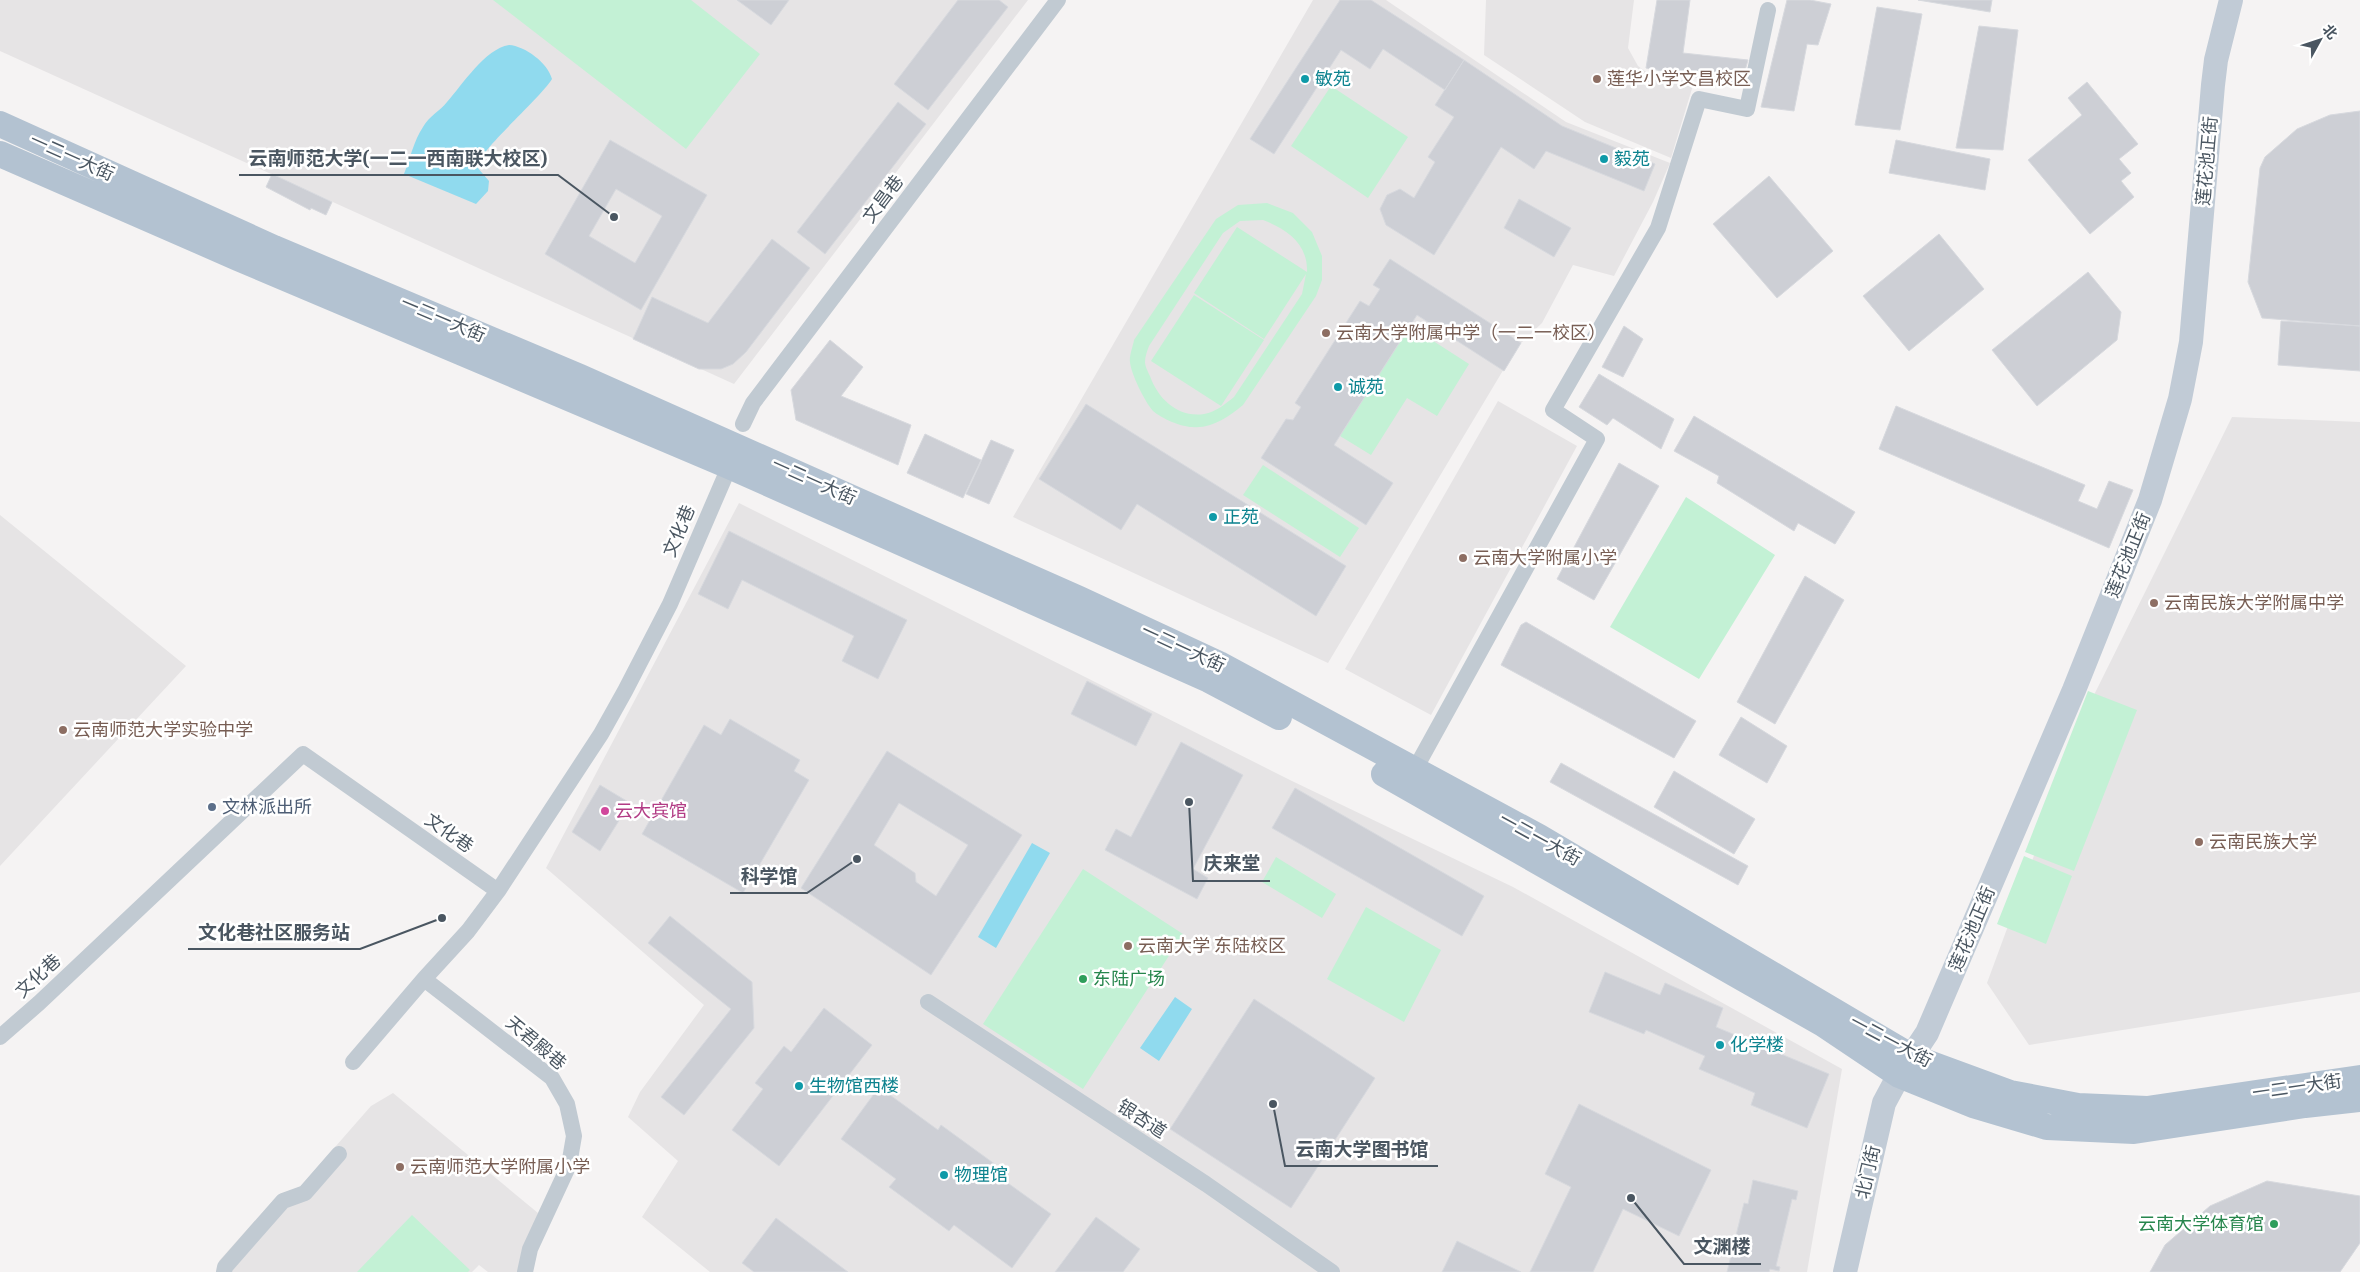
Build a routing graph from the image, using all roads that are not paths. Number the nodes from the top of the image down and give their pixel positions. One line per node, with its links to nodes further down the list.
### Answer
1 (1058, 0): 6 (street, 文昌巷)
2 (2231, 0): 13 (main road, 莲花池正街)
3 (1768, 10): 7 (street)
4 (0, 124): 6 (main road, 一二一大街)
5 (0, 154): 6 (main road, 一二一大街)
6 (736, 446): 7 (main road, 一二一大街); 8 (street, 文化巷); 13 (main road, 一二一大街)
7 (1414, 771): 13 (main road, 一二一大街)
8 (498, 892): 9 (street); 11 (street, 文化巷)
9 (424, 979): 12 (street); 18 (street, 天君殿巷)
10 (928, 1002): 19 (street, 银杏道)
11 (0, 1037)
12 (353, 1062)
13 (1905, 1066): 14 (main road, 一二一大街); 15 (main road, 一二一大街); 20 (main road, 北门街)
14 (2360, 1078)
15 (2360, 1099)
16 (339, 1154): 17 (street)
17 (224, 1272)
18 (525, 1272)
19 (1332, 1272)
20 (1845, 1272)

